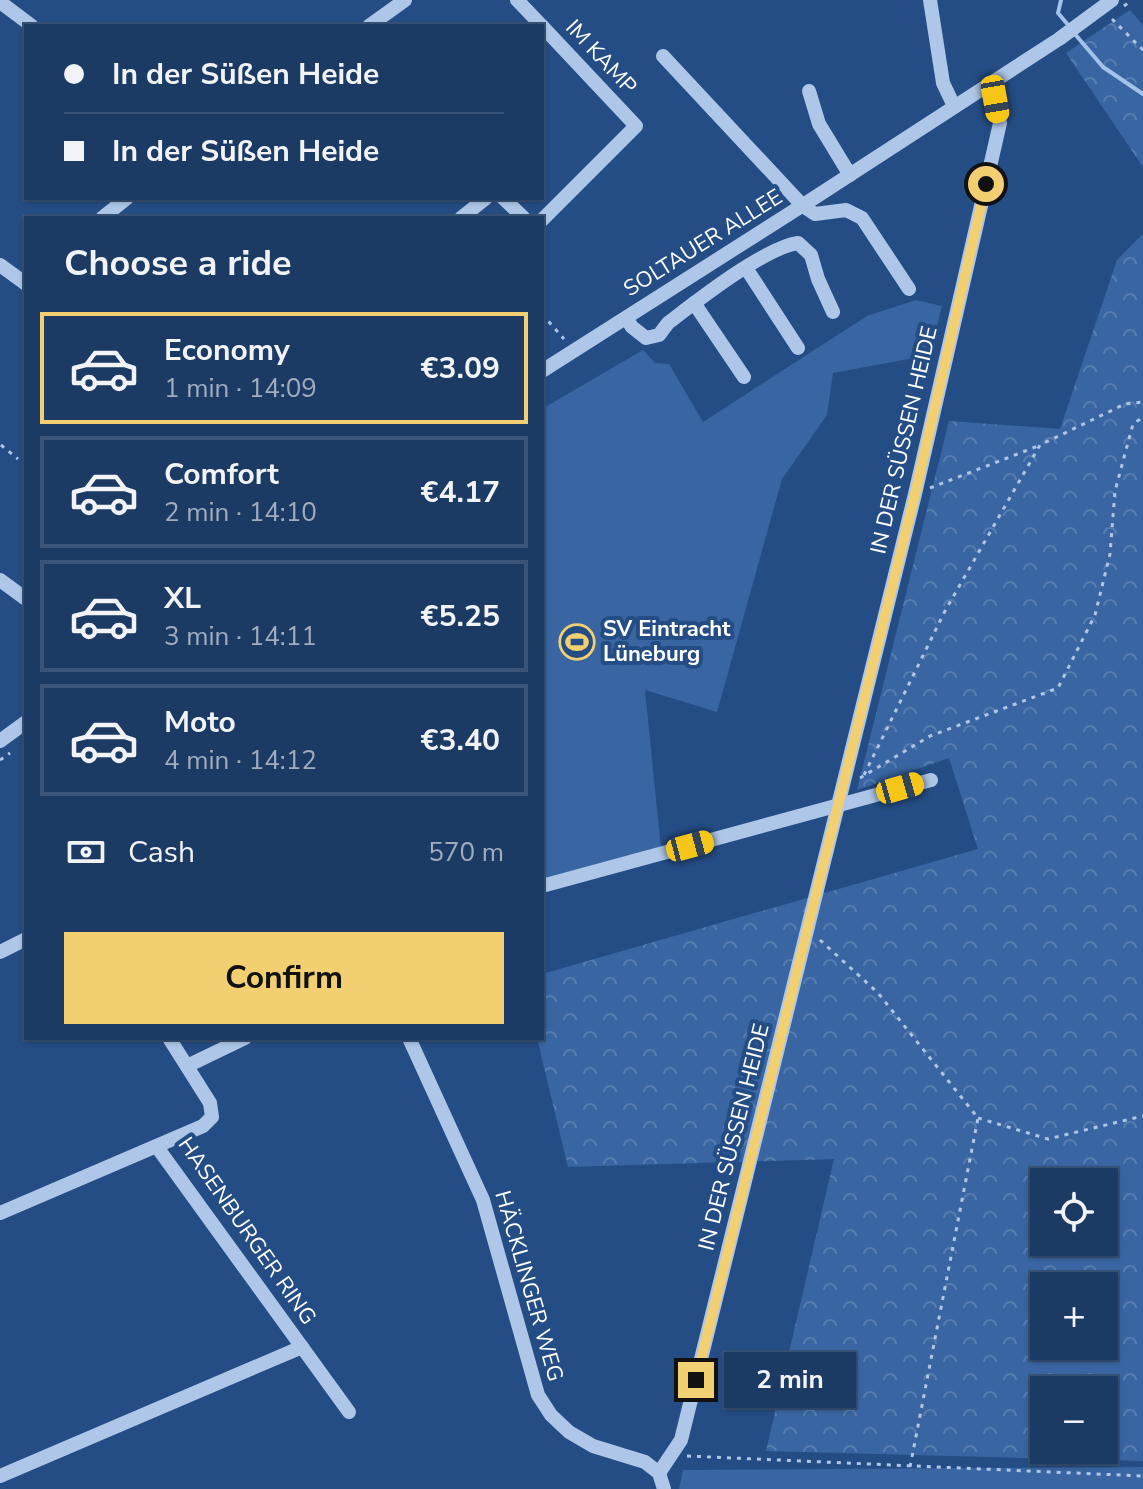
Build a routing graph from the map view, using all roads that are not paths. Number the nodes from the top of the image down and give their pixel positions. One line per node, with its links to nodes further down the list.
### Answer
1 (405, 0): 7 (street)
2 (517, 0): 8 (street, IM KAMP)
3 (930, 0): 13 (street)
4 (0, 2): 6 (street)
5 (1107, 4): 11 (street, SOLTAUER ALLEE)
6 (29, 24)
7 (372, 24)
8 (540, 24)
9 (544, 28): 22 (street, IM KAMP)
10 (663, 56): 18 (street, SOLTAUER ALLEE)
11 (986, 86): 13 (street, SOLTAUER ALLEE); 38 (street, IN DER SÜSSEN HEIDE)
12 (809, 91): 14 (street)
13 (954, 106): 14 (street, SOLTAUER ALLEE)
14 (850, 175): 18 (street, SOLTAUER ALLEE)
15 (124, 200): 19 (street)
16 (484, 200): 20 (street)
17 (505, 200): 21 (street)
18 (803, 206): 26 (street, SOLTAUER ALLEE); 29 (street, SOLTAUER ALLEE)
19 (104, 216)
20 (464, 216)
21 (522, 216)
22 (544, 218)
23 (0, 265): 25 (street)
24 (746, 268): 27 (street, SOLTAUER ALLEE); 28 (street, SOLTAUER ALLEE); 30 (street, SOLTAUER ALLEE)
25 (24, 283)
26 (909, 289)
27 (694, 303): 29 (street, SOLTAUER ALLEE); 32 (street)
28 (833, 312)
29 (626, 318): 31 (street, SOLTAUER ALLEE)
30 (798, 348)
31 (544, 370)
32 (744, 377)
33 (0, 580): 34 (street)
34 (24, 598)
35 (24, 723): 36 (street)
36 (0, 741)
37 (931, 780): 38 (street)
38 (838, 805): 39 (street); 50 (street, IN DER SÜSSEN HEIDE)
39 (544, 885)
40 (24, 940): 41 (street)
41 (0, 952)
42 (170, 1040): 45 (street, HASENBURGER RING)
43 (241, 1040): 45 (street)
44 (410, 1040): 50 (street, HÄCKLINGER WEG)
45 (187, 1066): 46 (street, HASENBURGER RING)
46 (157, 1147): 47 (street); 48 (street, HASENBURGER RING)
47 (0, 1213)
48 (302, 1347): 49 (street, HASENBURGER RING); 51 (street, HASENBURGER RING)
49 (349, 1412)
50 (659, 1473): 52 (street)
51 (0, 1476)
52 (664, 1489)

